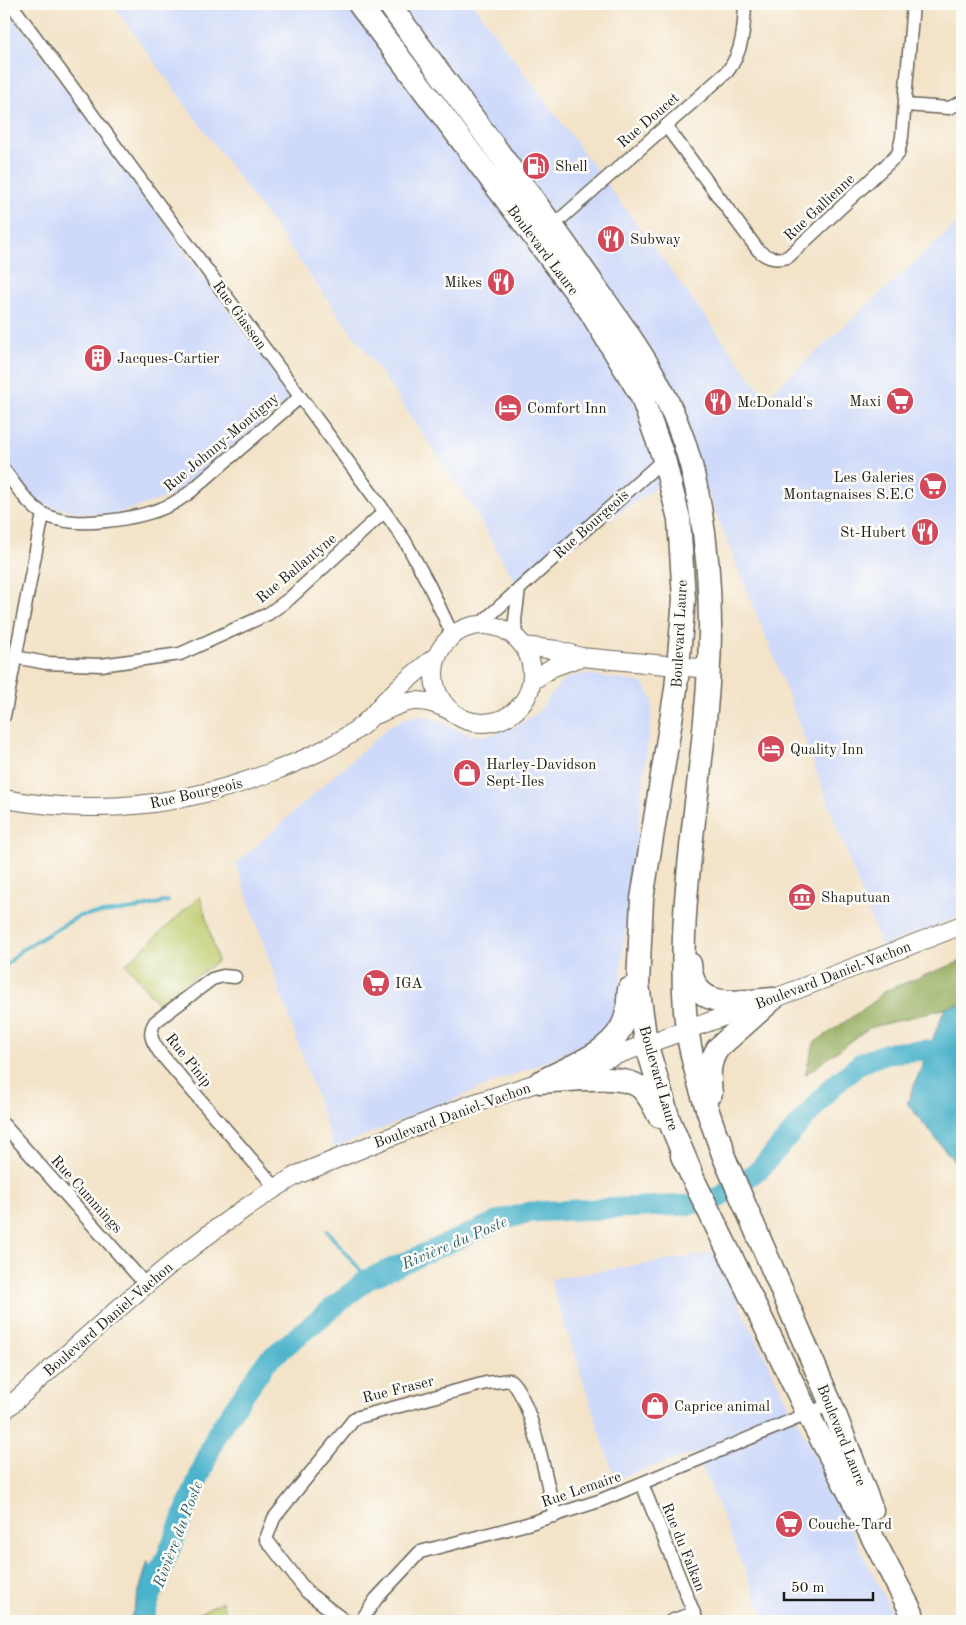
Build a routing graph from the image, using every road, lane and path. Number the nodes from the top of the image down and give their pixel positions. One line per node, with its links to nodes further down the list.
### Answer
1 (11, 4): 11 (street, Rue Giasson)
2 (359, 4): 10 (highway, Boulevard Laure)
3 (388, 4): 9 (highway, Boulevard Laure)
4 (745, 4): 8 (street, Rue Doucet)
5 (913, 4): 7 (street, Rue Gallienne)
6 (962, 102): 7 (street)
7 (905, 105): 8 (street, Rue Gallienne)
8 (666, 126): 9 (street, Rue Doucet)
9 (553, 226): 10 (street, Rue Doucet); 24 (highway, Boulevard Laure)
10 (537, 242): 12 (highway, Boulevard Laure)
11 (300, 397): 14 (street, Rue Giasson); 15 (street, Rue Johnny-Montigny)
12 (664, 459): 16 (street, Rue Bourgeois); 23 (highway, Boulevard Laure)
13 (4, 470): 15 (street)
14 (384, 512): 18 (street, Rue Giasson); 21 (street, Rue Ballantyne)
15 (43, 514): 21 (street)
16 (519, 589): 17 (street, Rue Bourgeois); 19 (street)
17 (478, 626): 18 (street); 19 (street)
18 (452, 636): 20 (street)
19 (520, 642): 22 (street); 25 (street)
20 (438, 654): 26 (street); 28 (street, Rue Bourgeois)
21 (15, 657): 27 (street)
22 (581, 658): 23 (street); 25 (street)
23 (679, 666): 24 (street); 32 (highway, Boulevard Laure)
24 (709, 669): 30 (highway, Boulevard Laure)
25 (532, 682): 26 (street)
26 (449, 710): 28 (street, Rue Bourgeois)
27 (4, 716)
28 (373, 716): 29 (street, Rue Bourgeois)
29 (4, 799)
30 (685, 911): 34 (highway); 35 (highway, Boulevard Laure)
31 (962, 925): 34 (street, Boulevard Daniel-Vachon)
32 (638, 944): 36 (highway, Boulevard Laure); 37 (highway)
33 (235, 977): 41 (street, Rue Pinip)
34 (773, 999): 35 (street, Boulevard Daniel-Vachon); 39 (highway)
35 (687, 1030): 36 (street, Boulevard Daniel-Vachon); 39 (highway, Boulevard Laure)
36 (646, 1043): 37 (street, Boulevard Daniel-Vachon); 40 (highway, Boulevard Laure)
37 (540, 1082): 40 (highway); 41 (street, Boulevard Daniel-Vachon)
38 (4, 1125): 42 (street, Rue Cummings)
39 (724, 1157): 43 (highway, Boulevard Laure)
40 (690, 1170): 45 (highway, Boulevard Laure)
41 (276, 1188): 42 (street, Boulevard Daniel-Vachon)
42 (146, 1285): 44 (street, Boulevard Daniel-Vachon)
43 (831, 1404): 45 (street, Rue Lemaire); 49 (highway, Boulevard Laure)
44 (4, 1411)
45 (808, 1414): 46 (street, Rue Lemaire); 49 (highway, Boulevard Laure)
46 (642, 1484): 47 (street, Rue Lemaire); 48 (street, Rue du Falkan)
47 (555, 1516): 50 (street, Rue Fraser); 51 (street, Rue Lemaire)
48 (695, 1617): 52 (street)
49 (913, 1617)
50 (345, 1621)
51 (361, 1621)
52 (671, 1621)

